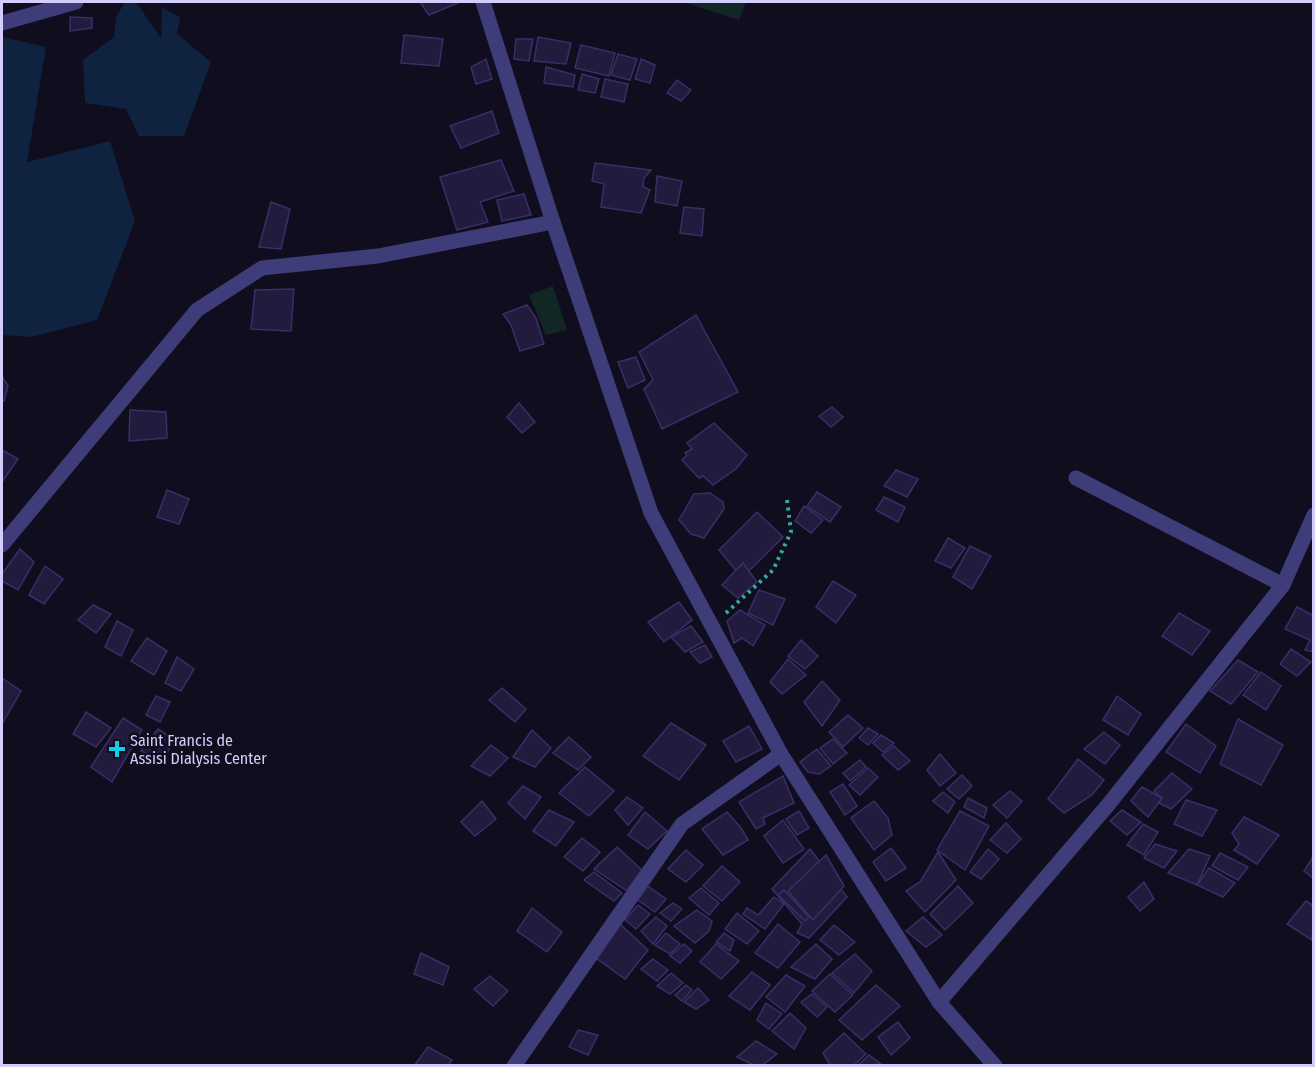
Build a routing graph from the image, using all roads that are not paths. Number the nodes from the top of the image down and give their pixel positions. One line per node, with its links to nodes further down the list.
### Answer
1 (76, 2): 3 (street)
2 (483, 2): 4 (street)
3 (2, 23)
4 (553, 222): 7 (street); 9 (street)
5 (1076, 478): 8 (street)
6 (1314, 515): 8 (street)
7 (2, 545)
8 (1283, 585): 10 (street)
9 (782, 754): 10 (street); 11 (street)
10 (939, 1002): 12 (street)
11 (514, 1065)
12 (995, 1065)

